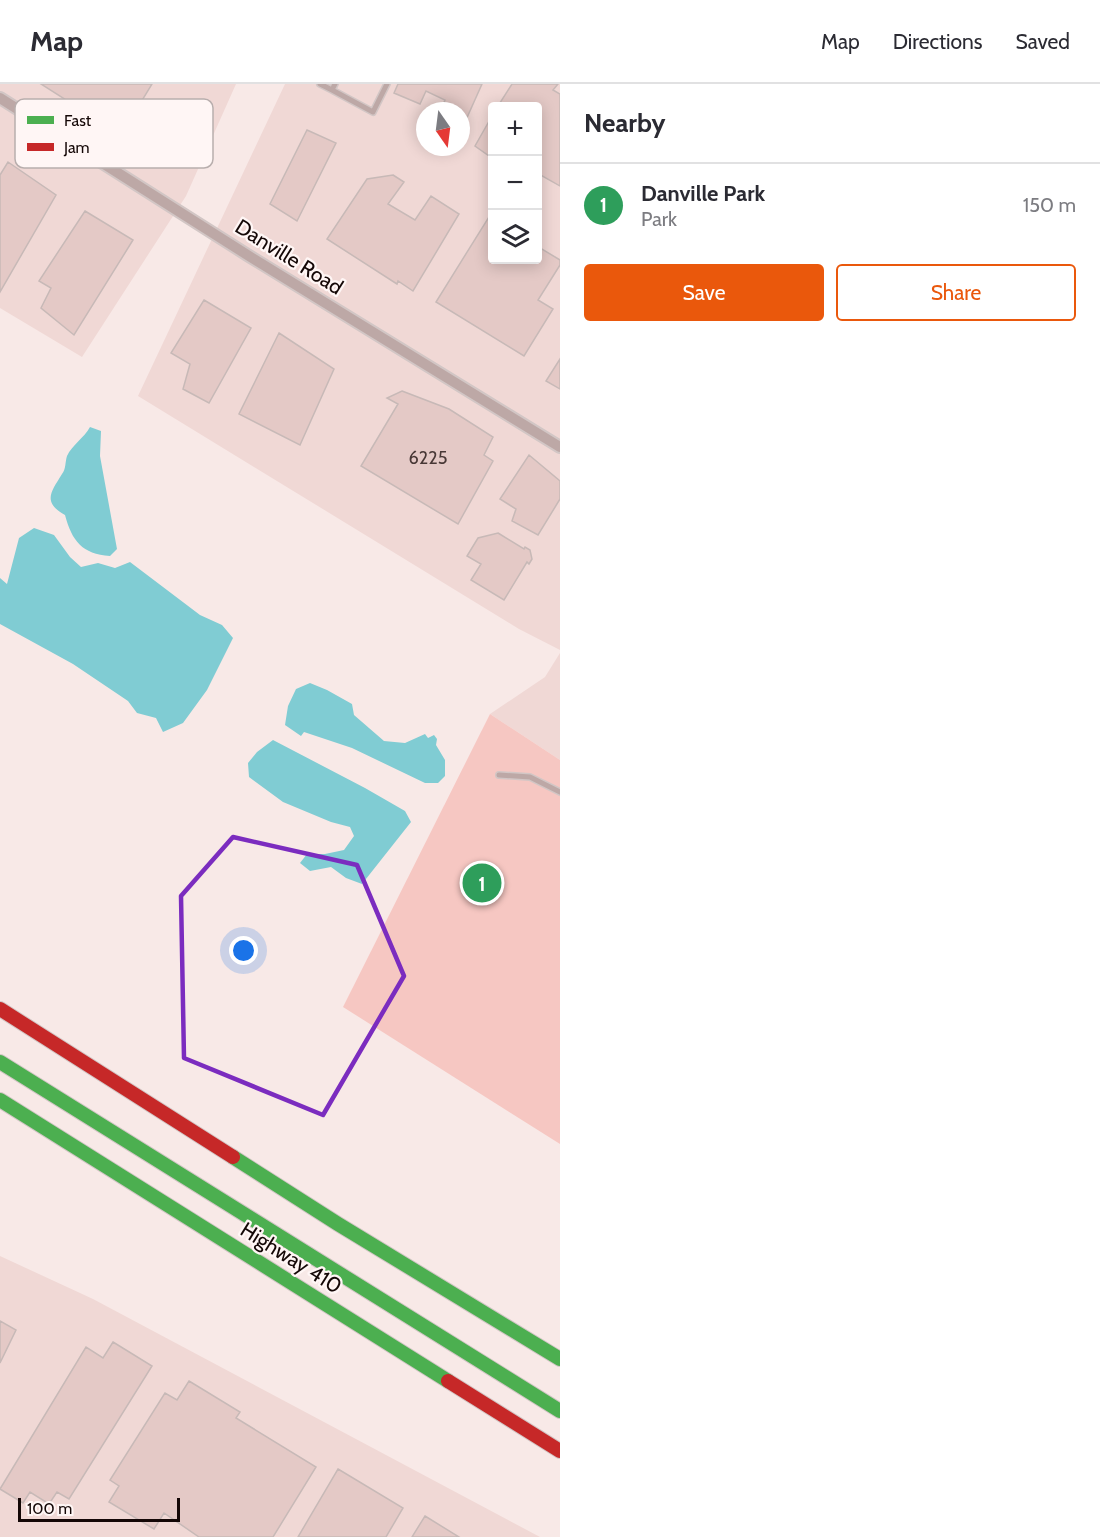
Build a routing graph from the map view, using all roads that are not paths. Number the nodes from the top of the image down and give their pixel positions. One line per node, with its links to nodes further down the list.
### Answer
1 (320, 84): 3 (lane)
2 (387, 84): 3 (lane)
3 (333, 87)
4 (0, 98): 5 (street, Danville Road)
5 (15, 107)
6 (111, 168): 7 (street, Danville Road)
7 (560, 447)
8 (499, 775): 9 (lane)
9 (560, 792)
10 (0, 1009): 15 (highway)
11 (0, 1062): 16 (highway)
12 (0, 1100): 14 (highway, Highway 410)
13 (0, 1108): 14 (highway)
14 (127, 1181): 17 (highway, Highway 410)
15 (560, 1359)
16 (560, 1410)
17 (560, 1451)

